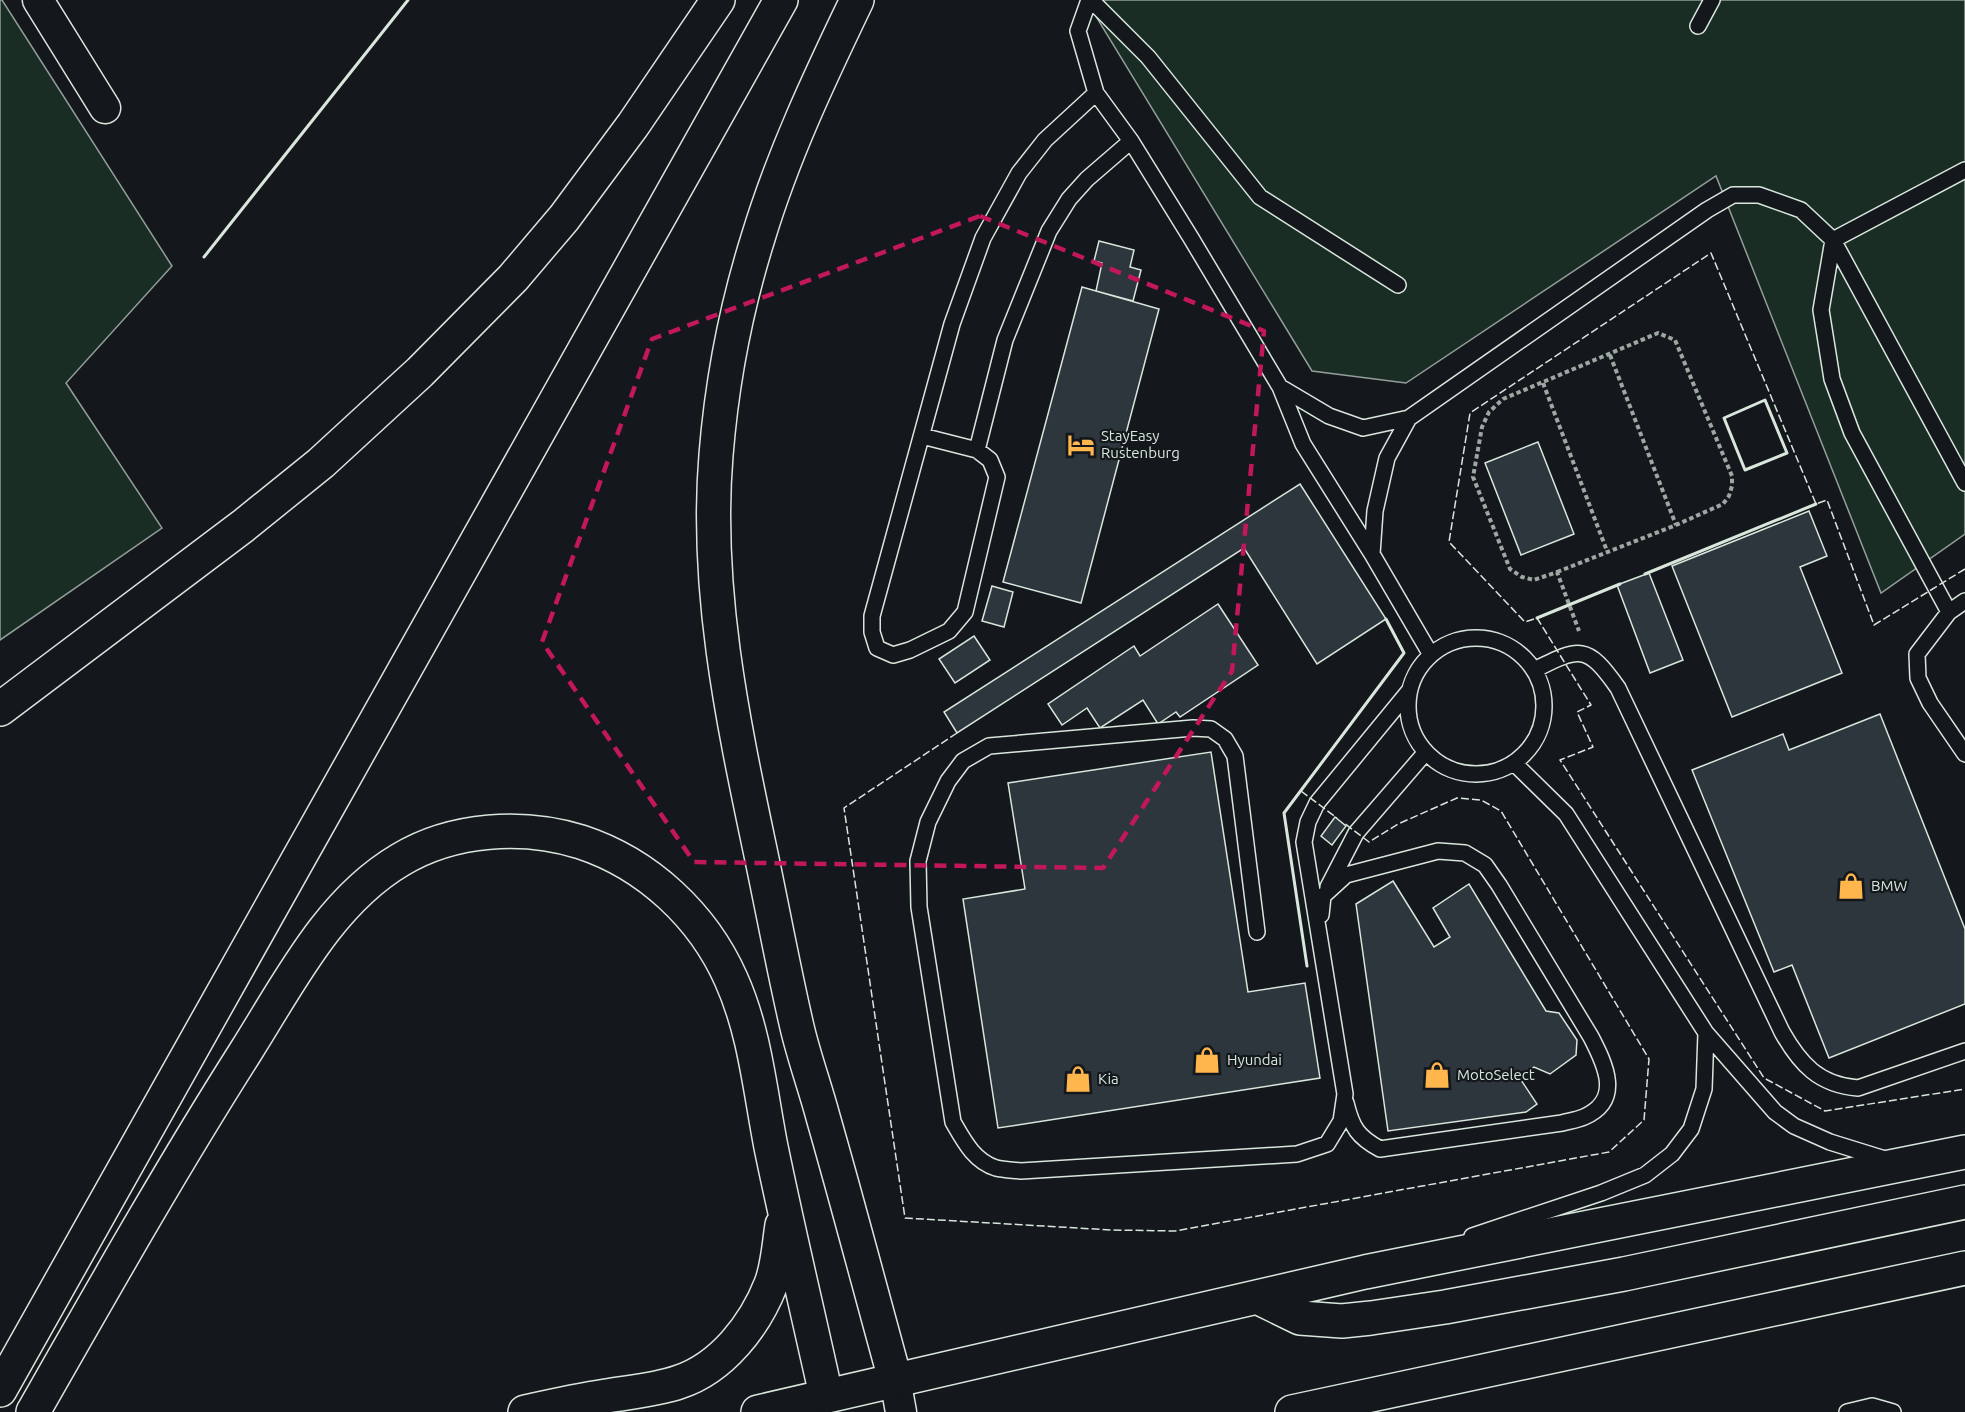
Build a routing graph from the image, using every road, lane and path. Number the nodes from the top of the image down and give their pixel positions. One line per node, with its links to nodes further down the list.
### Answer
1 (38, 0): 9 (street)
2 (718, 0): 31 (main road)
3 (781, 0): 49 (main road)
4 (857, 0): 48 (main road)
5 (1090, 0): 8 (lane); 13 (lane)
6 (1712, 0): 7 (lane)
7 (1698, 26)
8 (1096, 93): 10 (lane); 18 (lane)
9 (105, 108)
10 (1131, 141): 16 (lane); 19 (lane)
11 (1965, 170): 12 (lane)
12 (1833, 240): 17 (lane); 20 (lane); 26 (lane)
13 (1398, 285)
14 (1610, 355): 15 (path); 21 (path); 21 (path)
15 (1543, 383): 22 (path); 24 (path)
16 (1280, 387): 17 (lane); 23 (lane)
17 (1409, 418): 23 (lane)
18 (922, 436): 19 (lane); 19 (lane)
19 (977, 450)
20 (1965, 483)
21 (1676, 525): 22 (path)
22 (1606, 551): 24 (path)
23 (1372, 554): 28 (lane)
24 (1557, 572): 27 (path)
25 (1965, 602): 26 (lane)
26 (1949, 612): 33 (lane)
27 (1588, 654): 29 (lane); 39 (lane)
28 (1431, 655): 29 (lane); 30 (lane)
29 (1534, 670): 34 (lane)
30 (1409, 691): 32 (lane); 36 (lane)
31 (0, 709)
32 (1426, 752): 34 (lane); 35 (lane)
33 (1965, 754)
34 (1514, 763): 38 (lane)
35 (1323, 896): 36 (lane); 40 (lane)
36 (1319, 930): 40 (lane)
37 (1257, 932): 40 (lane)
38 (1706, 1033): 42 (lane); 46 (lane)
39 (1965, 1052)
40 (1345, 1094)
41 (1965, 1152): 42 (main road)
42 (1901, 1164): 46 (main road)
43 (1965, 1202): 47 (main road)
44 (784, 1210): 50 (main road); 51 (main road); 52 (main road)
45 (1965, 1268): 55 (main road)
46 (1365, 1272): 47 (main road)
47 (1257, 1297): 48 (main road)
48 (895, 1379): 50 (main road); 54 (street)
49 (0, 1390)
50 (829, 1404): 53 (main road)
51 (33, 1412)
52 (525, 1412)
53 (758, 1412)
54 (902, 1412)
55 (1292, 1412)
56 (1847, 1412): 57 (lane)
57 (1893, 1412)

